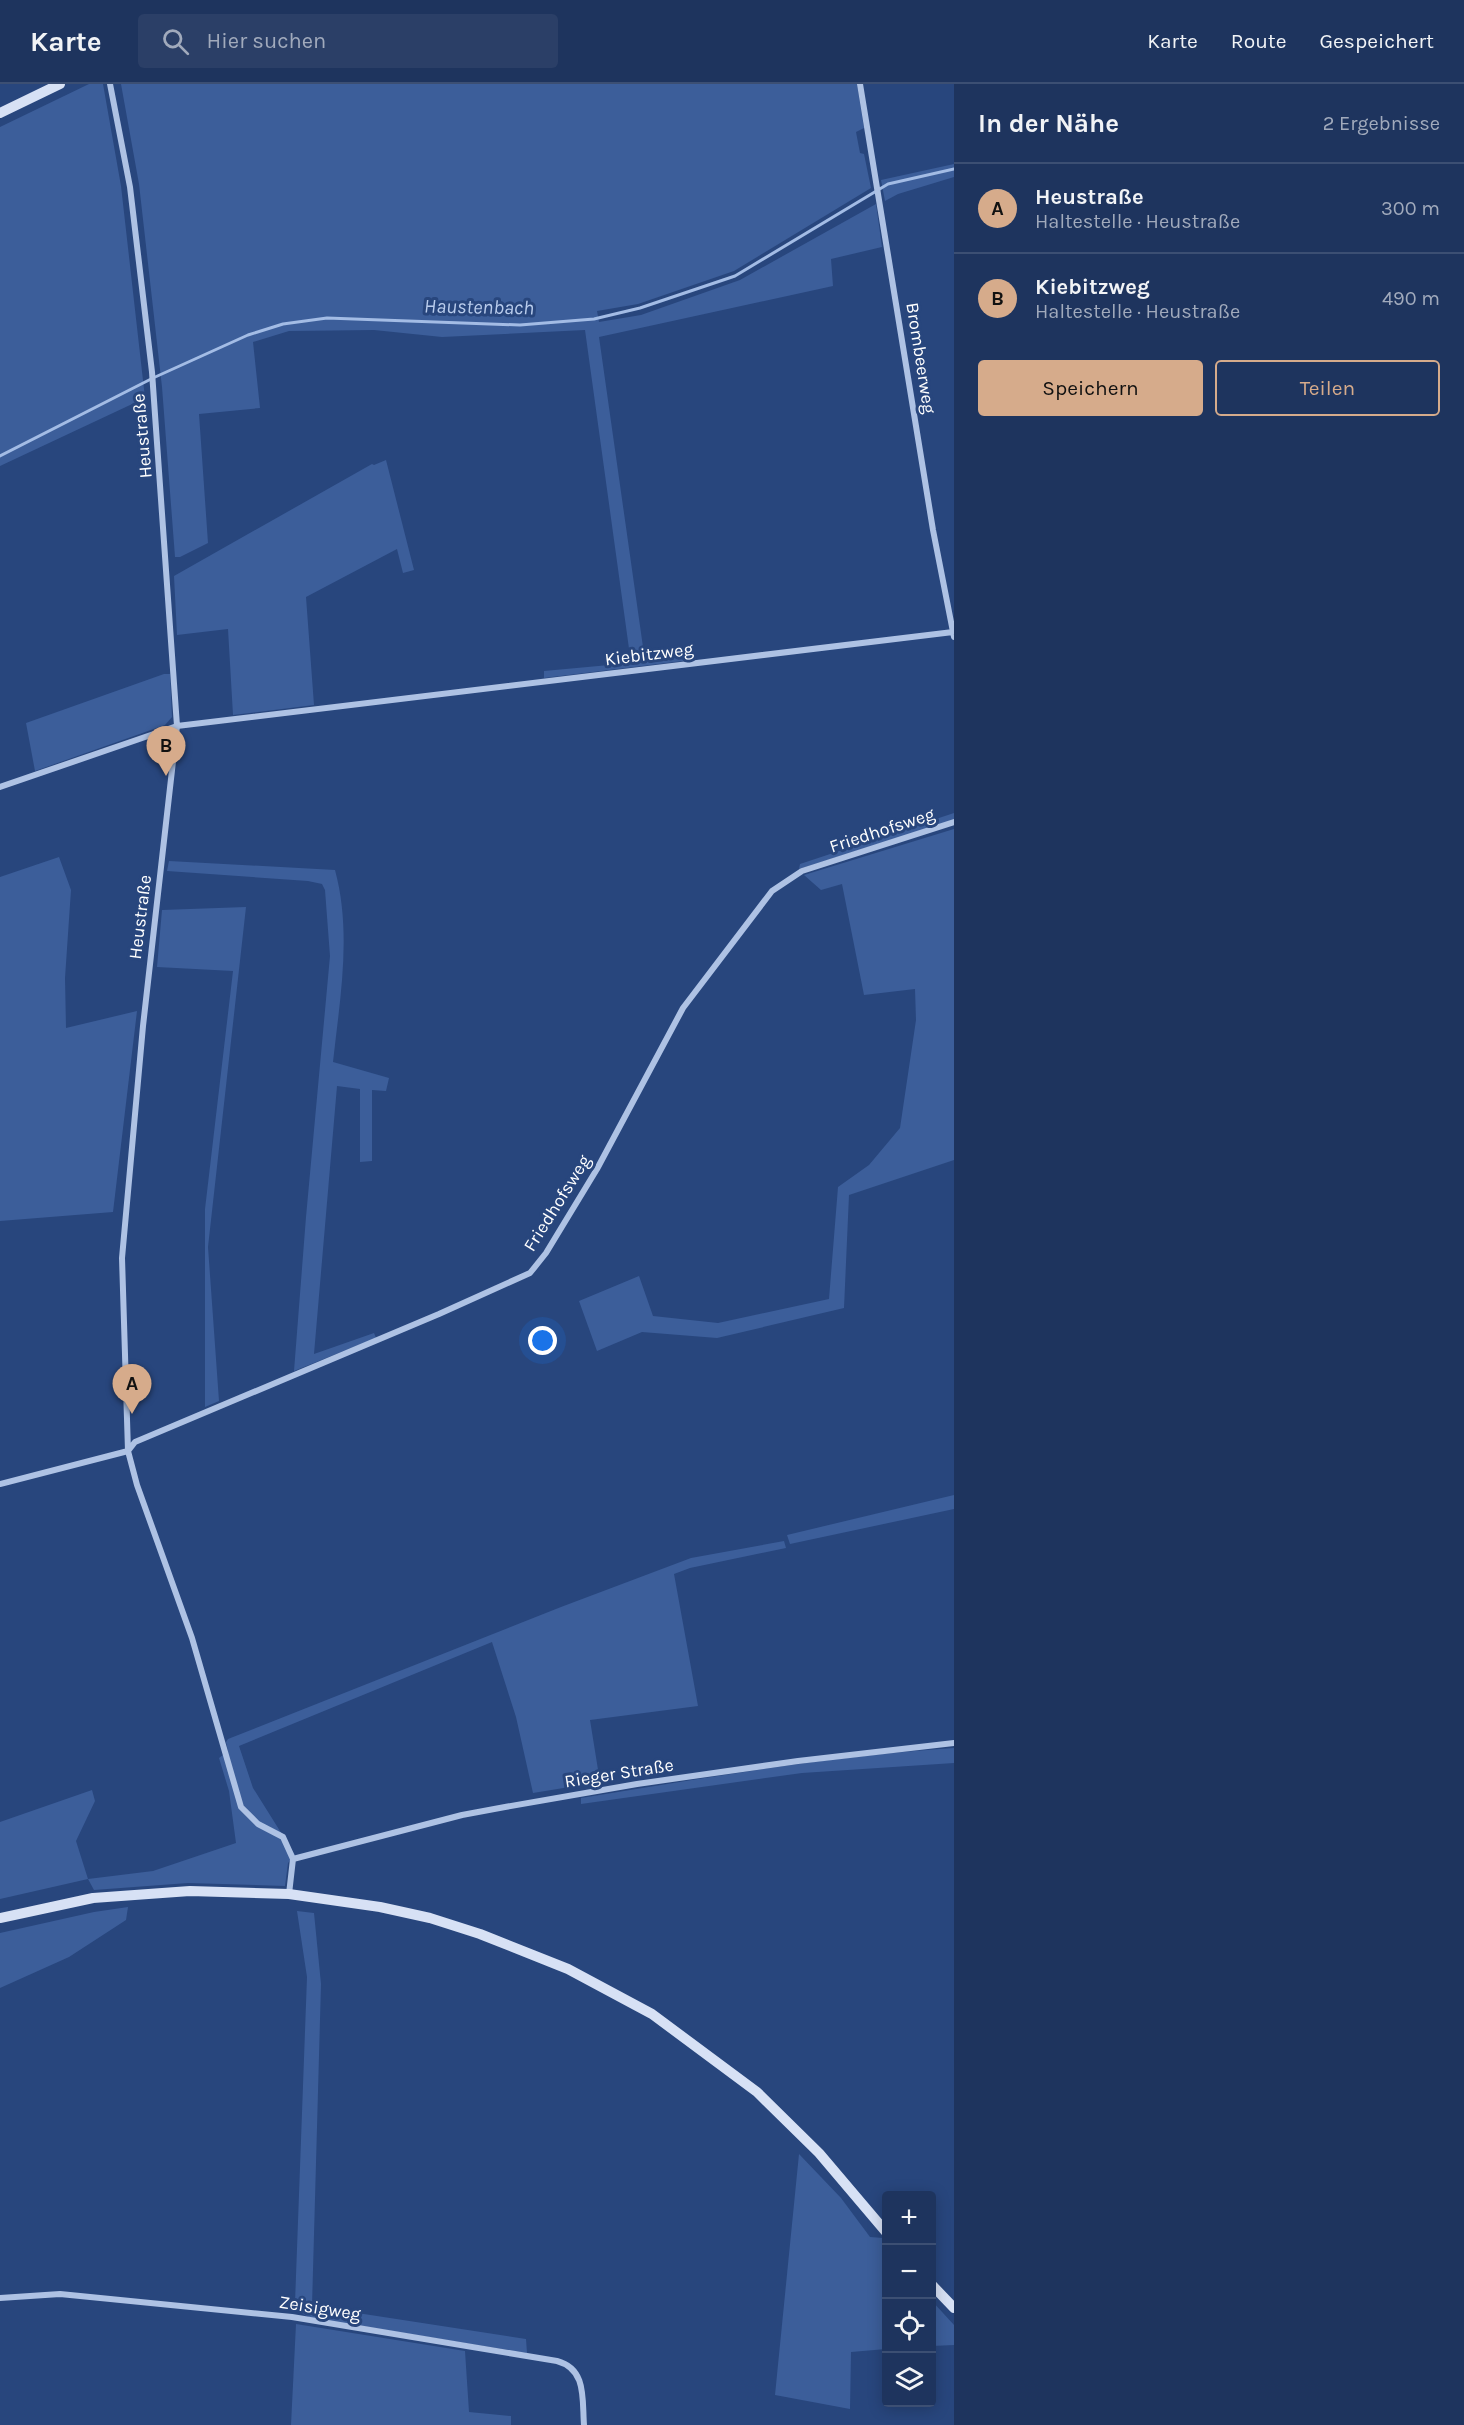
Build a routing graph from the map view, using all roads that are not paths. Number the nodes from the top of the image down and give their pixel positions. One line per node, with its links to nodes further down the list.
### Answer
1 (60, 84): 4 (main road)
2 (110, 84): 6 (street, Heustraße)
3 (860, 84): 5 (street, Brombeerweg)
4 (0, 113)
5 (953, 634): 6 (street, Kiebitzweg)
6 (177, 726): 7 (street, Kiebitzweg); 9 (street, Heustraße)
7 (0, 787)
8 (954, 822): 9 (street, Friedhofsweg)
9 (128, 1451): 10 (street, Friedhofsweg); 12 (street, Heustraße)
10 (0, 1484)
11 (954, 1743): 12 (street, Rieger Straße)
12 (294, 1859): 13 (street)
13 (289, 1894): 14 (main road); 15 (main road)
14 (0, 1918)
15 (882, 2227)
16 (936, 2289): 18 (main road)
17 (0, 2298): 19 (street, Zeisigweg)
18 (954, 2308)
19 (584, 2425)

